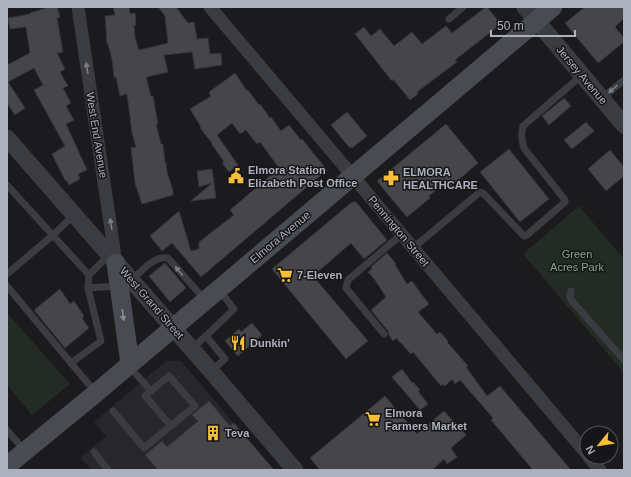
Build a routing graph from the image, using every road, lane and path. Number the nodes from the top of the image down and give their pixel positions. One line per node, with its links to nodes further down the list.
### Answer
1 (78, 7): 18 (street, West End Avenue, one-way to 1)
2 (210, 7): 12 (street, Pennington Street)
3 (462, 7): 6 (lane)
4 (553, 7): 5 (main road, Elmora Avenue)
5 (531, 14): 7 (street, Jersey Avenue); 12 (main road, Elmora Avenue)
6 (449, 19)
7 (582, 75): 9 (street, Jersey Avenue); 17 (lane)
8 (624, 80): 9 (lane, one-way to 9)
9 (602, 98): 10 (street, Jersey Avenue)
10 (624, 125)
11 (7, 138): 14 (street)
12 (353, 176): 15 (street, Pennington Street); 25 (main road, Elmora Avenue)
13 (7, 185): 16 (lane)
14 (74, 214): 16 (lane); 18 (street)
15 (402, 234): 17 (street, Pennington Street); 27 (lane)
16 (52, 236): 19 (lane); 20 (lane)
17 (413, 248): 39 (street, Pennington Street)
18 (113, 259): 20 (lane); 21 (main road)
19 (7, 274)
20 (89, 275): 23 (lane)
21 (126, 283): 23 (lane); 25 (lane, one-way to 21); 26 (street, West Grand Street); 32 (main road, one-way to 32)
22 (7, 286): 31 (lane)
23 (88, 288): 31 (lane)
24 (571, 291): 30 (lane)
25 (212, 295): 26 (main road, Elmora Avenue); 28 (lane)
26 (173, 327): 29 (street, West Grand Street); 32 (main road, Elmora Avenue)
27 (384, 334)
28 (206, 336): 29 (lane); 33 (lane)
29 (191, 348): 33 (street, West Grand Street)
30 (624, 360)
31 (71, 363): 35 (lane)
32 (129, 365): 34 (lane); 35 (main road, Elmora Avenue)
33 (211, 371): 44 (street, West Grand Street)
34 (151, 391): 37 (lane); 37 (lane)
35 (96, 393): 40 (main road, Elmora Avenue)
36 (113, 411): 37 (lane)
37 (171, 426)
38 (8, 432): 40 (lane)
39 (579, 445)
40 (25, 451): 42 (main road, Elmora Avenue)
41 (94, 452): 43 (lane)
42 (7, 466)
43 (108, 470)
44 (295, 470)

